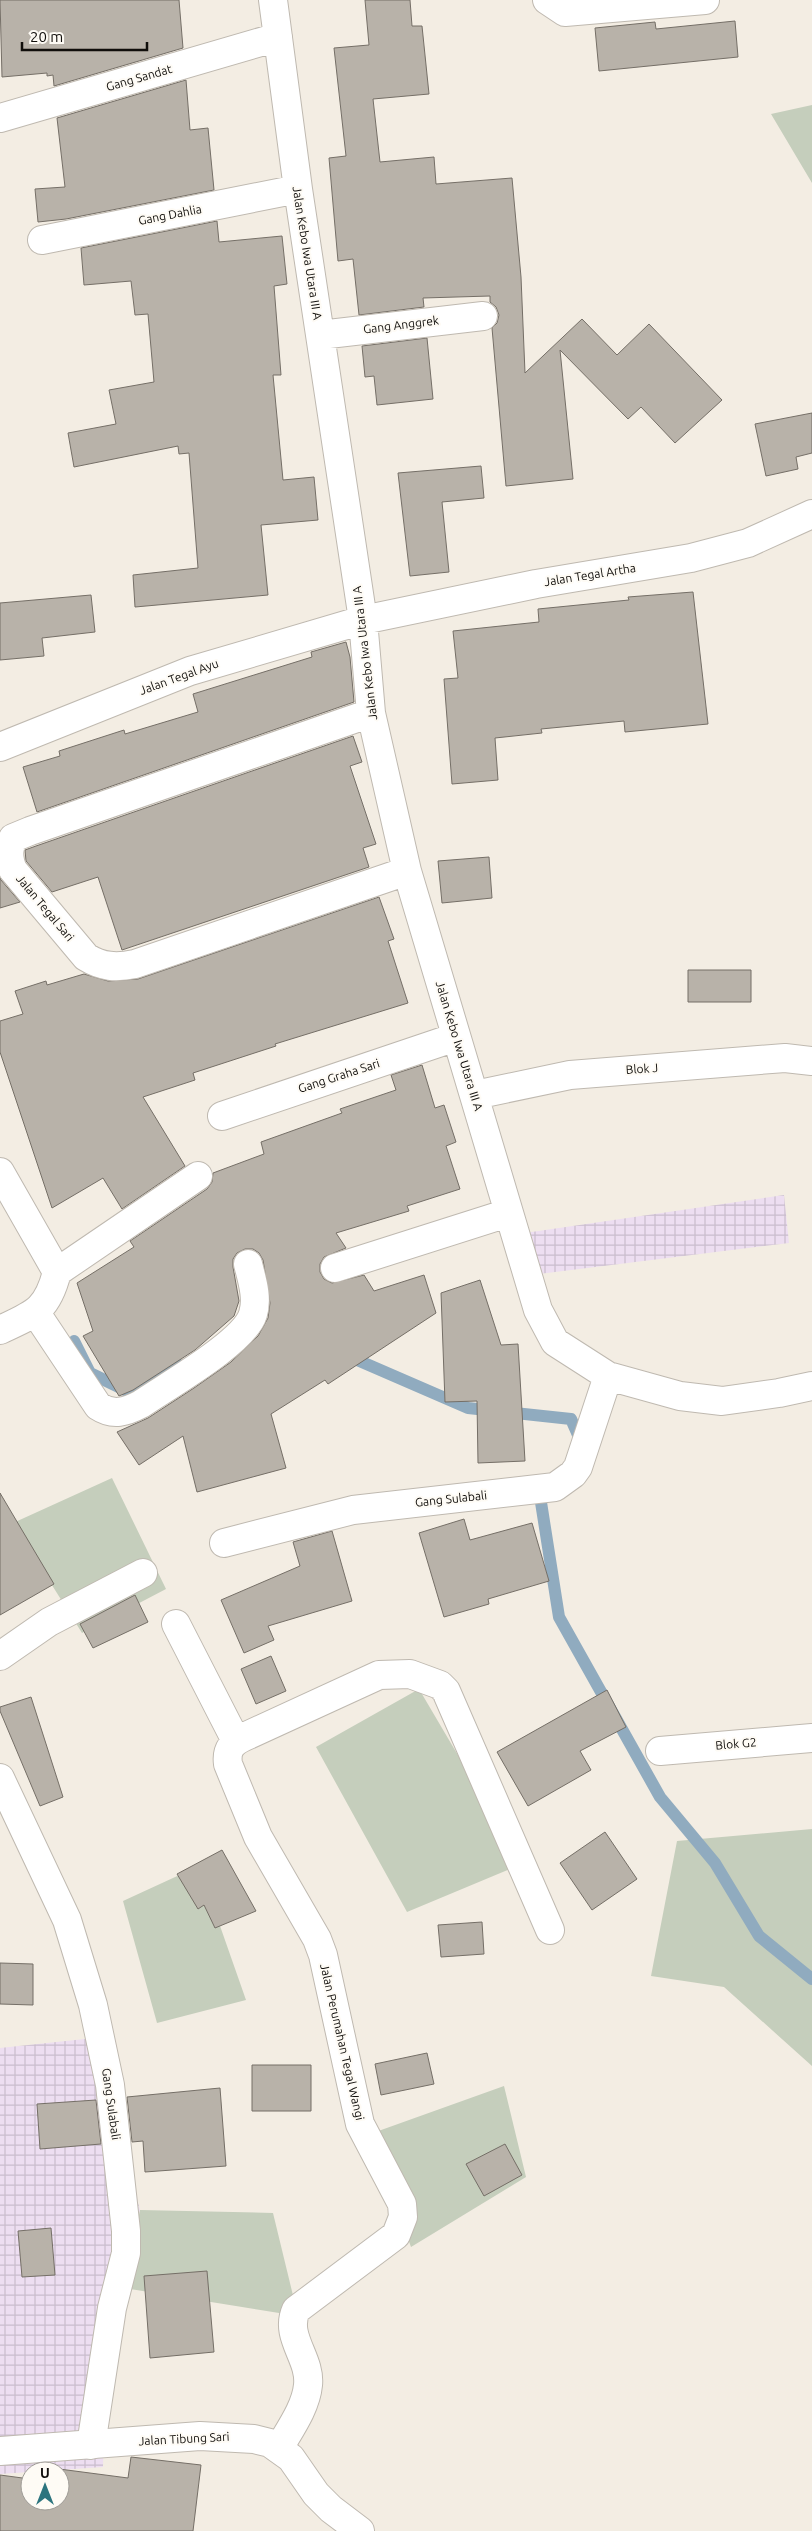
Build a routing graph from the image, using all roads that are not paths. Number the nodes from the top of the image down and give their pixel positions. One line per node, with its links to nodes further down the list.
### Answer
1 (273, 0): 4 (street, Jalan Kebo Iwa Utara III A)
2 (547, 0): 3 (street)
3 (705, 0)
4 (278, 37): 5 (street, Gang Sandat); 6 (street, Jalan Kebo Iwa Utara III A)
5 (0, 118)
6 (298, 189): 7 (street, Gang Dahlia); 9 (street, Jalan Kebo Iwa Utara III A)
7 (42, 240)
8 (483, 316): 9 (street, Gang Anggrek)
9 (320, 335): 11 (street, Jalan Kebo Iwa Utara III A)
10 (812, 514): 11 (street, Jalan Tegal Artha)
11 (363, 620): 12 (street, Jalan Kebo Iwa Utara III A); 13 (street, Jalan Tegal Ayu)
12 (371, 713): 14 (street, Jalan Kebo Iwa Utara III A); 14 (street, Jalan Tegal Sari)
13 (0, 747)
14 (408, 871): 15 (street, Jalan Kebo Iwa Utara III A)
15 (456, 1037): 17 (street, Jalan Kebo Iwa Utara III A); 18 (street, Gang Graha Sari)
16 (812, 1061): 17 (street, Blok J)
17 (475, 1095): 21 (street, Jalan Kebo Iwa Utara III A)
18 (222, 1116)
19 (0, 1172): 24 (street)
20 (198, 1176): 24 (street)
21 (508, 1213): 23 (street); 27 (street, Jalan Kebo Iwa Utara III A)
22 (248, 1264): 25 (street)
23 (335, 1268)
24 (57, 1272): 25 (street)
25 (36, 1312): 26 (street)
26 (0, 1330)
27 (608, 1376): 28 (street, Jalan Kebo Iwa Utara III A); 29 (street, Gang Sulabali)
28 (812, 1386)
29 (224, 1543)
30 (143, 1573): 32 (street)
31 (176, 1624): 34 (street)
32 (0, 1656)
33 (812, 1738): 35 (street, Blok G2)
34 (236, 1741): 37 (street); 39 (street, Jalan Perumahan Tegal Wangi)
35 (660, 1750)
36 (0, 1778): 38 (street, Gang Sulabali)
37 (550, 1930)
38 (91, 2445): 39 (street, Jalan Tibung Sari); 40 (street, Jalan Tibung Sari)
39 (279, 2448): 41 (street, Jalan Tibung Sari)
40 (0, 2451)
41 (360, 2531)

